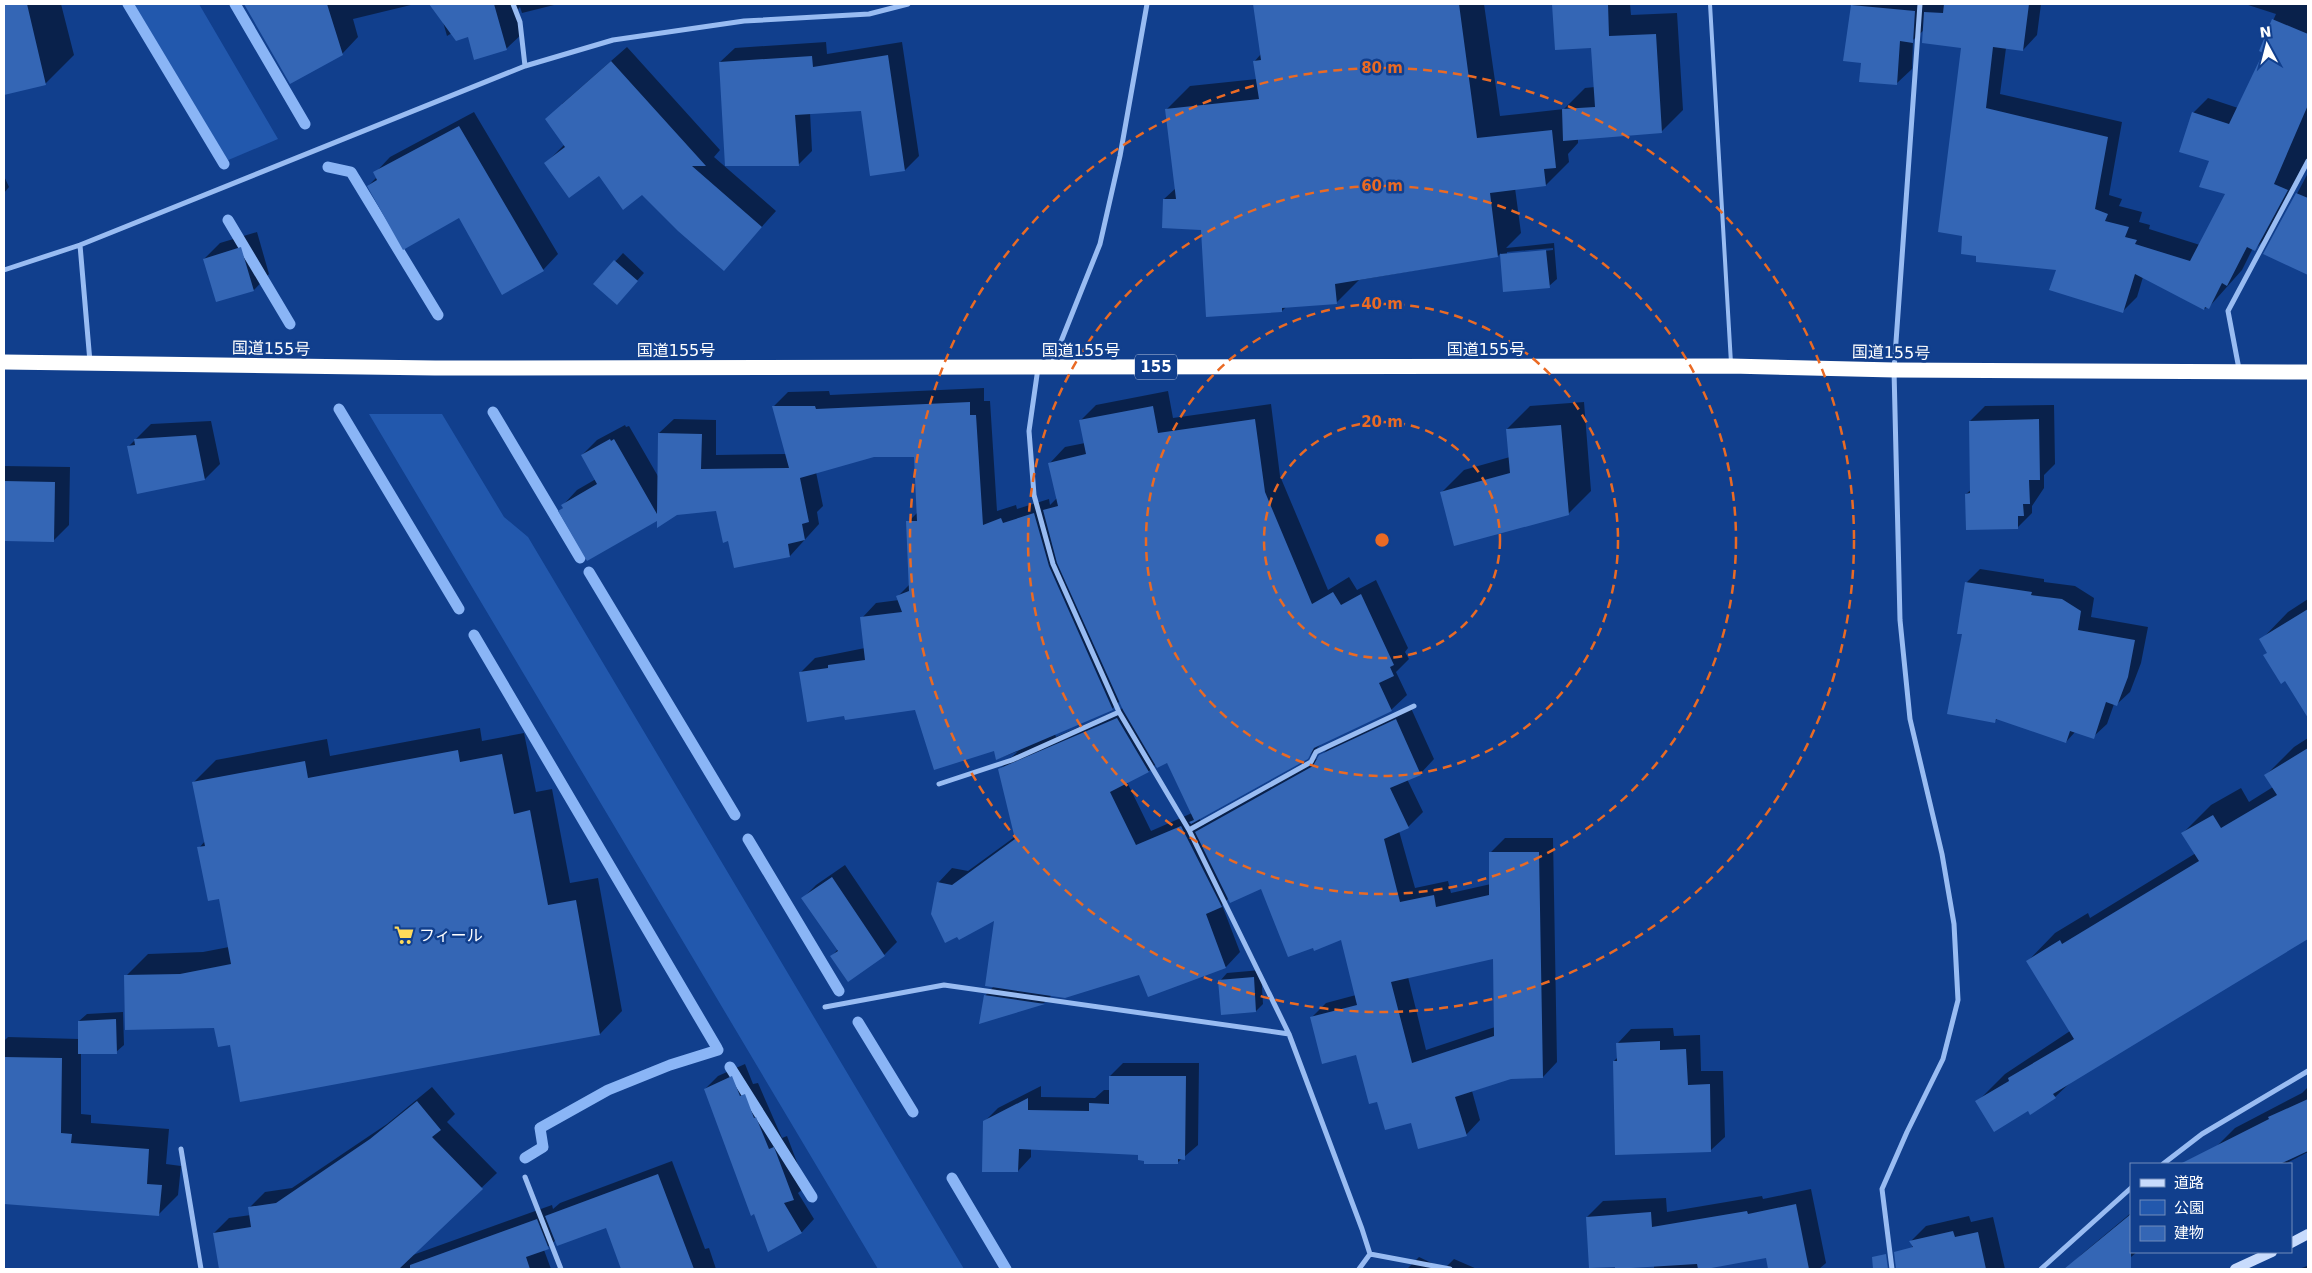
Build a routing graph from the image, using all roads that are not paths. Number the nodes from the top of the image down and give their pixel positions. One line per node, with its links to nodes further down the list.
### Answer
1 (513, 4): 6 (street)
2 (908, 4): 6 (street)
3 (1146, 4): 13 (street)
4 (1710, 4): 12 (lane)
5 (1920, 4): 14 (street)
6 (525, 66): 8 (street)
7 (2308, 161): 15 (street)
8 (80, 245): 9 (street); 11 (street)
9 (4, 270)
10 (4, 362): 11 (highway, 国道155号 / 155)
11 (90, 363): 13 (highway, 国道155号 / 155)
12 (1731, 366): 13 (highway, 国道155号 / 155); 14 (highway, 国道155号 / 155)
13 (1045, 367): 18 (street)
14 (1894, 370): 15 (highway, 国道155号 / 155); 36 (street)
15 (2239, 370): 16 (highway, 国道155号 / 155)
16 (2308, 372)
17 (1414, 706): 20 (street)
18 (1119, 712): 19 (street); 20 (street)
19 (939, 784)
20 (1188, 830): 22 (street)
21 (825, 1007): 22 (street)
22 (1289, 1034): 31 (street)
23 (2308, 1071): 25 (street)
24 (181, 1149): 32 (street)
25 (2163, 1163)
26 (525, 1177): 33 (street)
27 (2130, 1189): 37 (street)
28 (2308, 1234): 29 (street)
29 (2292, 1242)
30 (2270, 1253): 38 (street)
31 (1370, 1254): 34 (street); 35 (street)
32 (200, 1269)
33 (561, 1269)
34 (1359, 1269)
35 (1450, 1269)
36 (1892, 1269)
37 (2041, 1269)
38 (2235, 1269)

